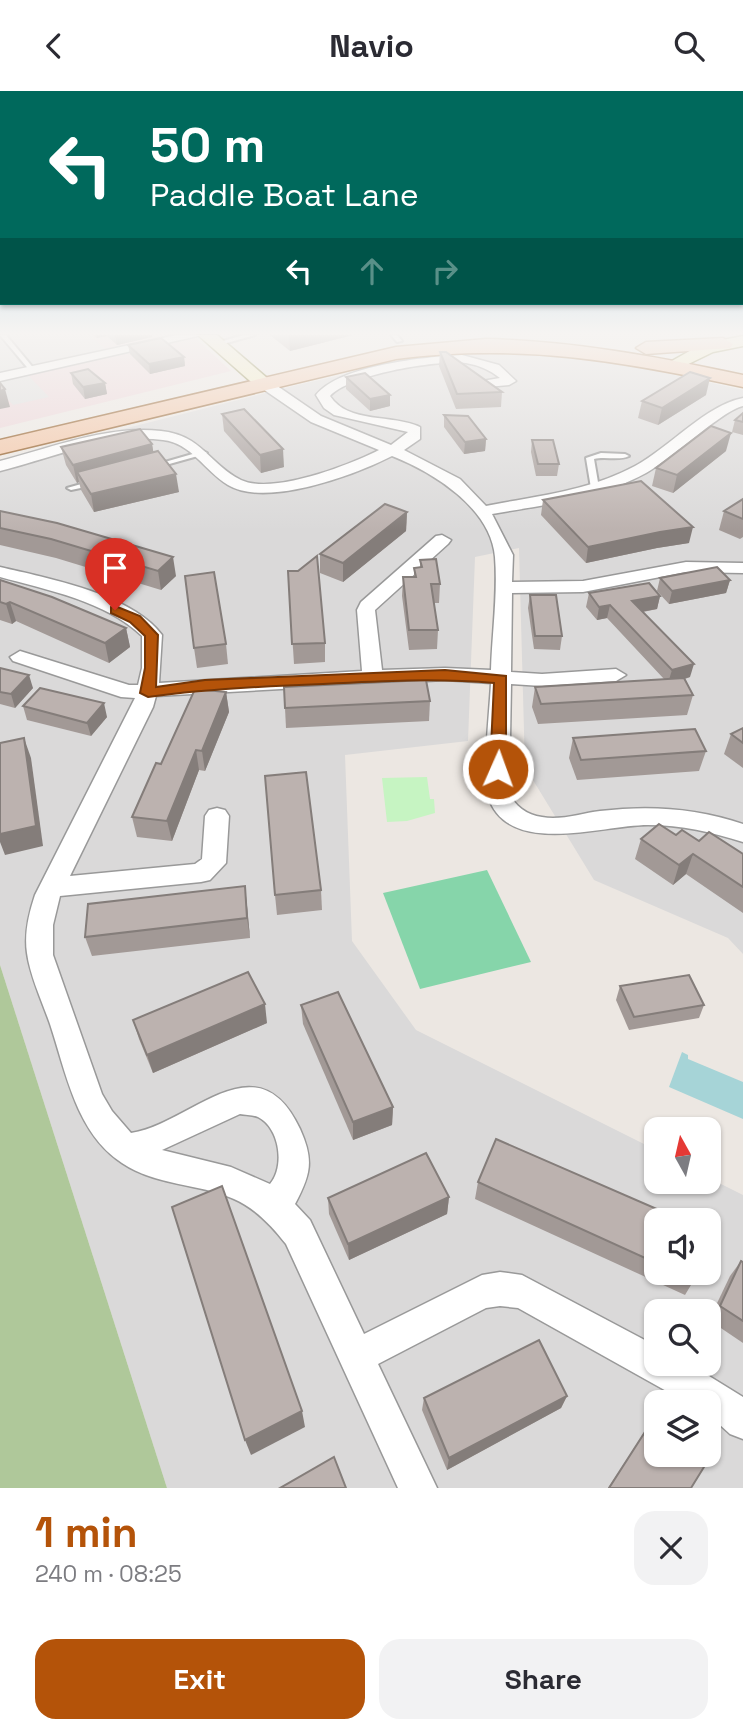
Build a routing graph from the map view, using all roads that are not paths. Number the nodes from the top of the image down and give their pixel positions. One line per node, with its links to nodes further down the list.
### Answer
1 (161, 400): 6 (main road)
2 (178, 400): 7 (main road)
3 (287, 400): 8 (street)
4 (326, 400): 8 (street)
5 (743, 402): 15 (street)
6 (0, 435)
7 (0, 447)
8 (395, 449): 9 (street); 16 (street)
9 (203, 453): 11 (street); 12 (lane)
10 (625, 456): 15 (lane)
11 (0, 466)
12 (150, 467)
13 (98, 481): 14 (lane)
14 (71, 488)
15 (594, 488): 16 (street)
16 (483, 511): 20 (street)
17 (442, 540): 23 (street)
18 (743, 568): 20 (street)
19 (0, 572): 25 (street)
20 (503, 587): 24 (street)
21 (20, 657): 25 (street)
22 (616, 674): 24 (street)
23 (373, 677): 24 (street); 25 (street)
24 (501, 679): 27 (street)
25 (148, 693): 28 (street)
26 (217, 816): 28 (street)
27 (743, 833)
28 (52, 887): 29 (street)
29 (130, 1150): 30 (street); 30 (street)
30 (272, 1203): 31 (street)
31 (357, 1356): 32 (street); 33 (street)
32 (743, 1421)
33 (418, 1488)

